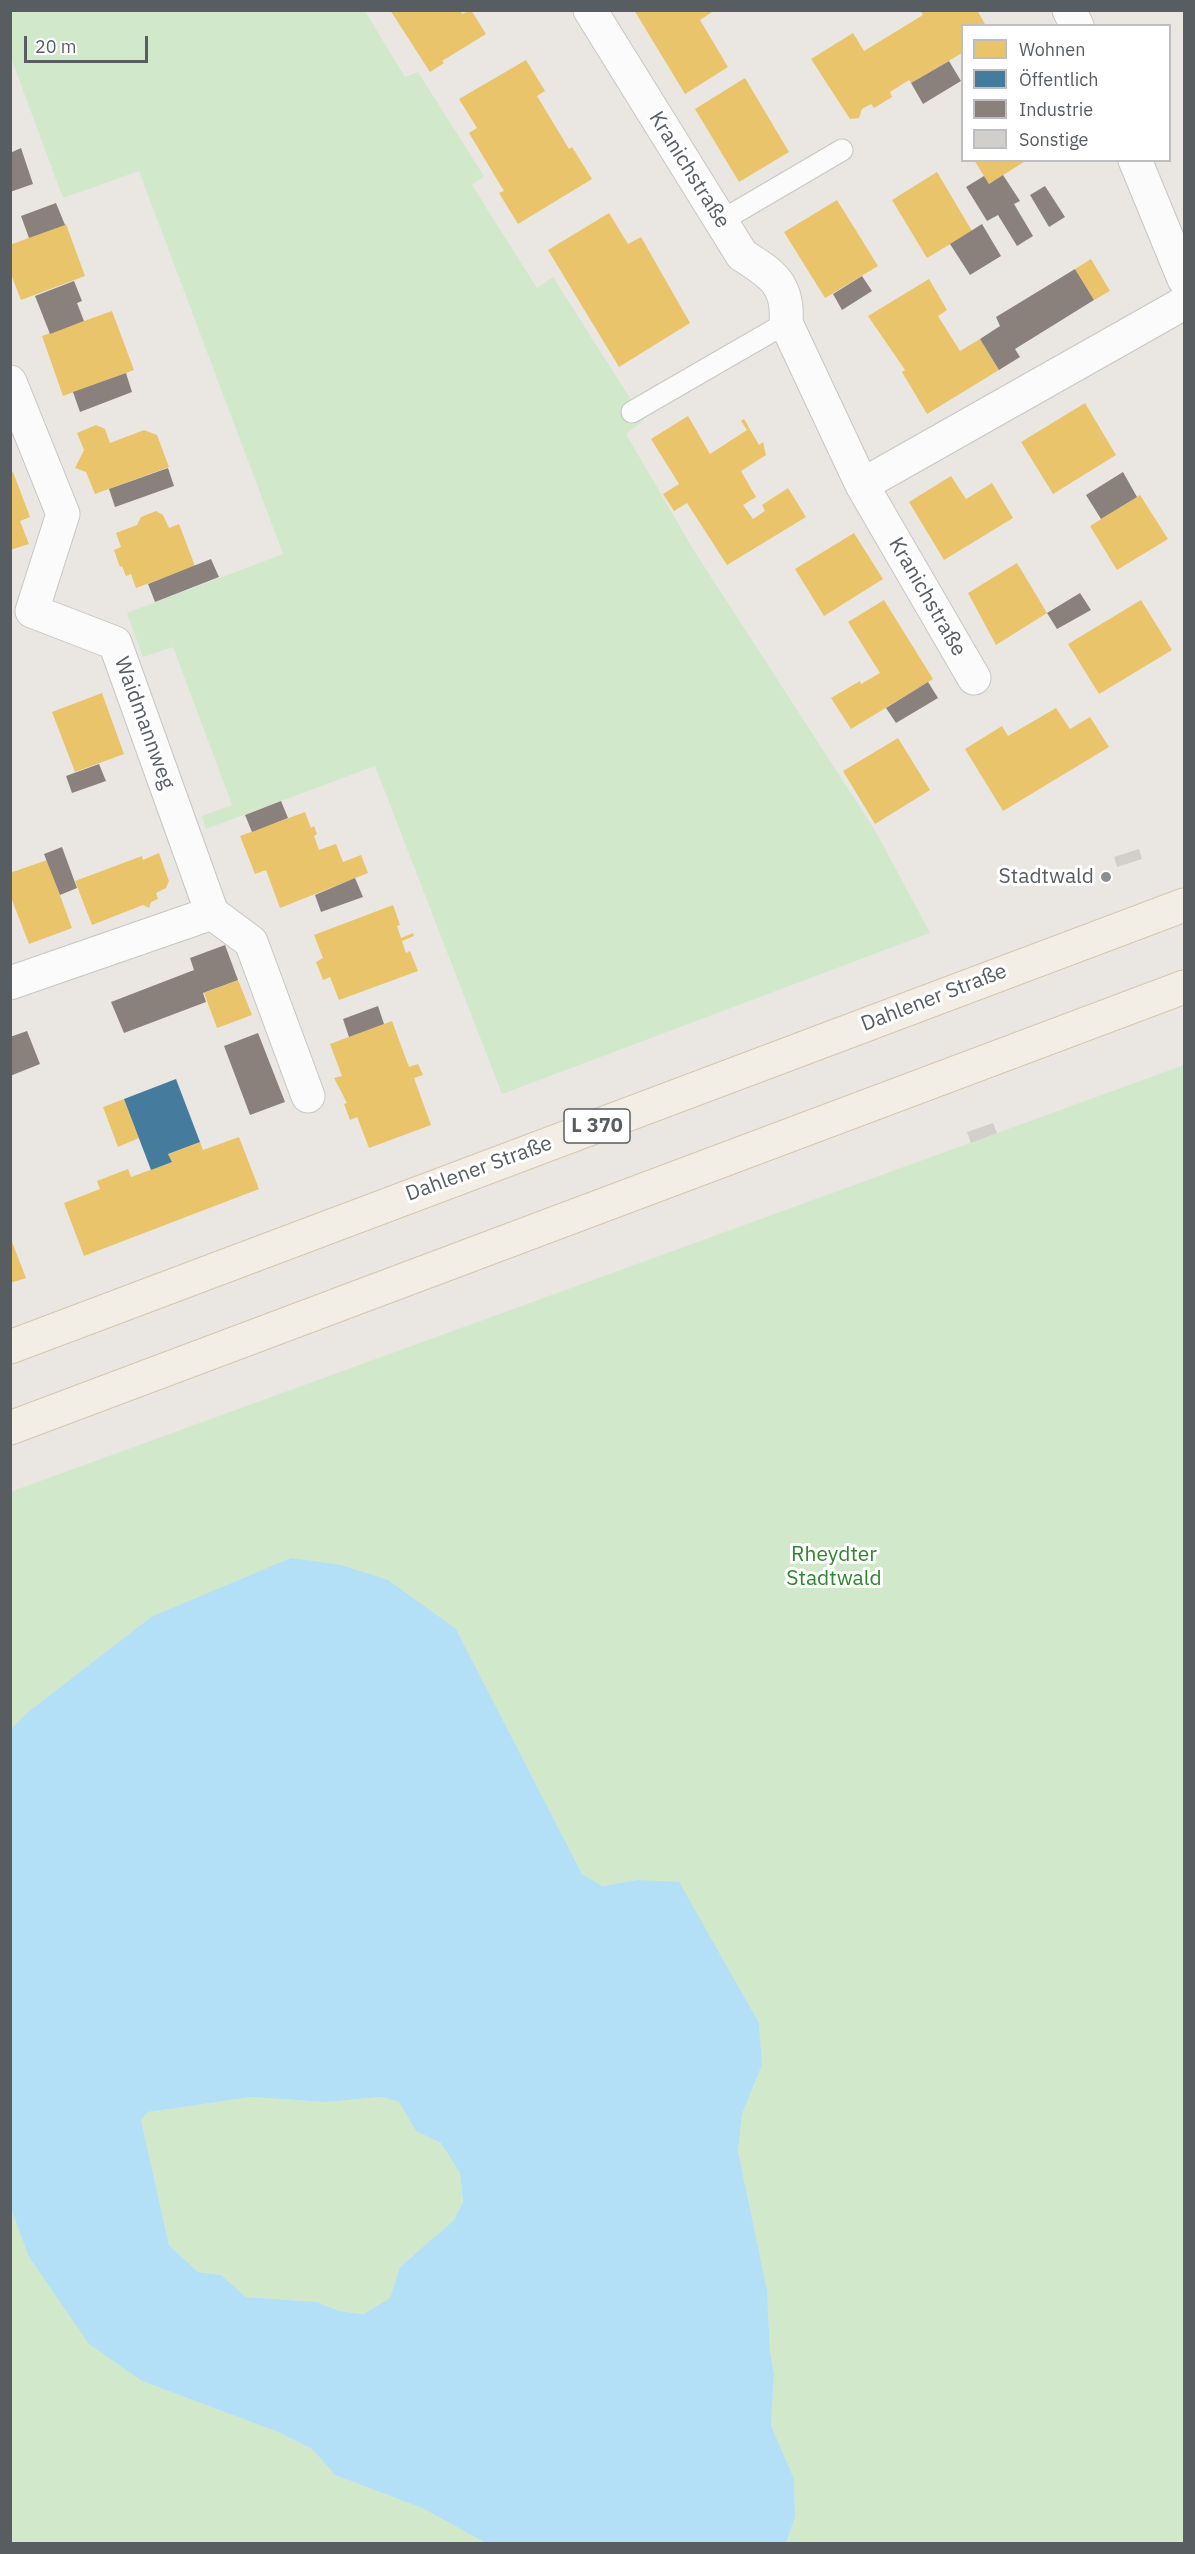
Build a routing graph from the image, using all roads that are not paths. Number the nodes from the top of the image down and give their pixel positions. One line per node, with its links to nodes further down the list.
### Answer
1 (590, 10): 6 (street, Kranichstraße)
2 (1069, 10): 3 (street)
3 (1076, 24)
4 (842, 150): 6 (lane)
5 (1136, 162): 7 (street)
6 (721, 221): 9 (street, Kranichstraße)
7 (1185, 279)
8 (1185, 303): 12 (street)
9 (786, 322): 11 (lane); 12 (street, Kranichstraße)
10 (10, 382): 13 (street, Waidmannweg)
11 (632, 412)
12 (862, 485): 14 (street, Kranichstraße)
13 (21, 612): 16 (street, Waidmannweg)
14 (974, 678)
15 (1185, 904): 20 (main road, Dahlener Straße / L 370)
16 (212, 913): 17 (street); 19 (street)
17 (10, 983)
18 (1185, 987): 21 (main road)
19 (309, 1096)
20 (10, 1347)
21 (10, 1428)

